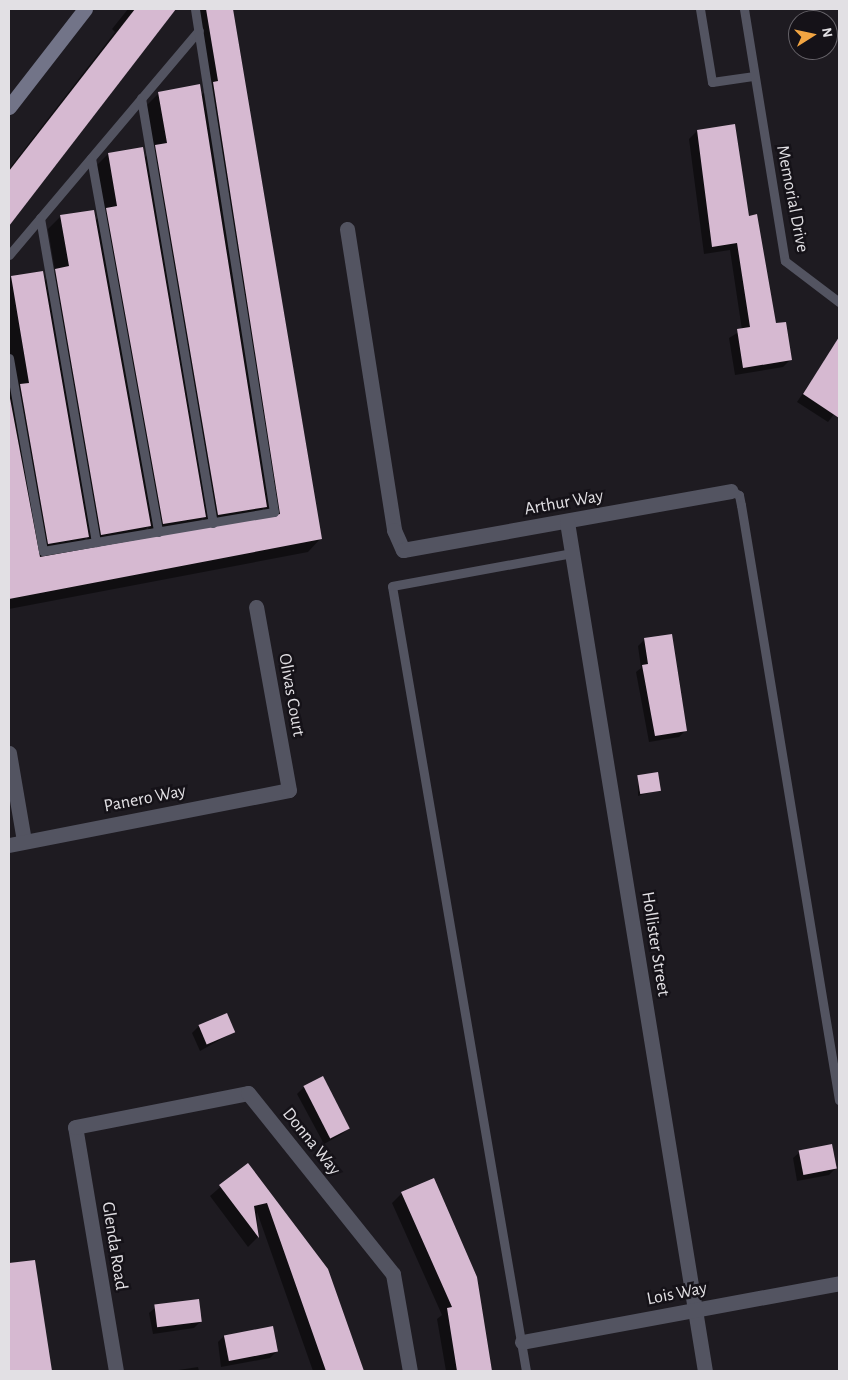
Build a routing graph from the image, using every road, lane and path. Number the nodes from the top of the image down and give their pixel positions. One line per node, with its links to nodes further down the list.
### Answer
1 (85, 9): 8 (street)
2 (196, 9): 5 (lane)
3 (700, 9): 6 (lane)
4 (744, 9): 6 (lane, Memorial Drive)
5 (198, 30): 7 (lane); 17 (lane)
6 (753, 76): 13 (lane, Memorial Drive)
7 (142, 98): 9 (lane); 17 (lane)
8 (9, 107)
9 (91, 158): 10 (lane); 18 (lane)
10 (40, 218): 12 (lane); 19 (lane)
11 (347, 229): 16 (street, Arthur Way)
12 (9, 255)
13 (839, 302)
14 (9, 358): 19 (lane)
15 (731, 491): 16 (street, Arthur Way); 26 (lane)
16 (567, 522): 20 (street, Hollister Street)
17 (212, 523): 18 (lane)
18 (158, 532): 19 (lane)
19 (96, 542)
20 (572, 553): 29 (street, Hollister Street); 30 (lane)
21 (256, 607): 23 (street, Olivas Court)
22 (9, 753): 24 (street)
23 (289, 790): 24 (street, Panero Way)
24 (24, 841): 25 (street, Panero Way)
25 (9, 844)
26 (839, 1100)
27 (75, 1127): 31 (street, Glenda Road); 32 (street, Donna Way)
28 (839, 1283): 29 (street, Lois Way)
29 (695, 1309): 30 (street, Lois Way); 34 (street, Hollister Street)
30 (522, 1342): 33 (lane)
31 (116, 1371)
32 (410, 1371)
33 (526, 1371)
34 (705, 1371)

